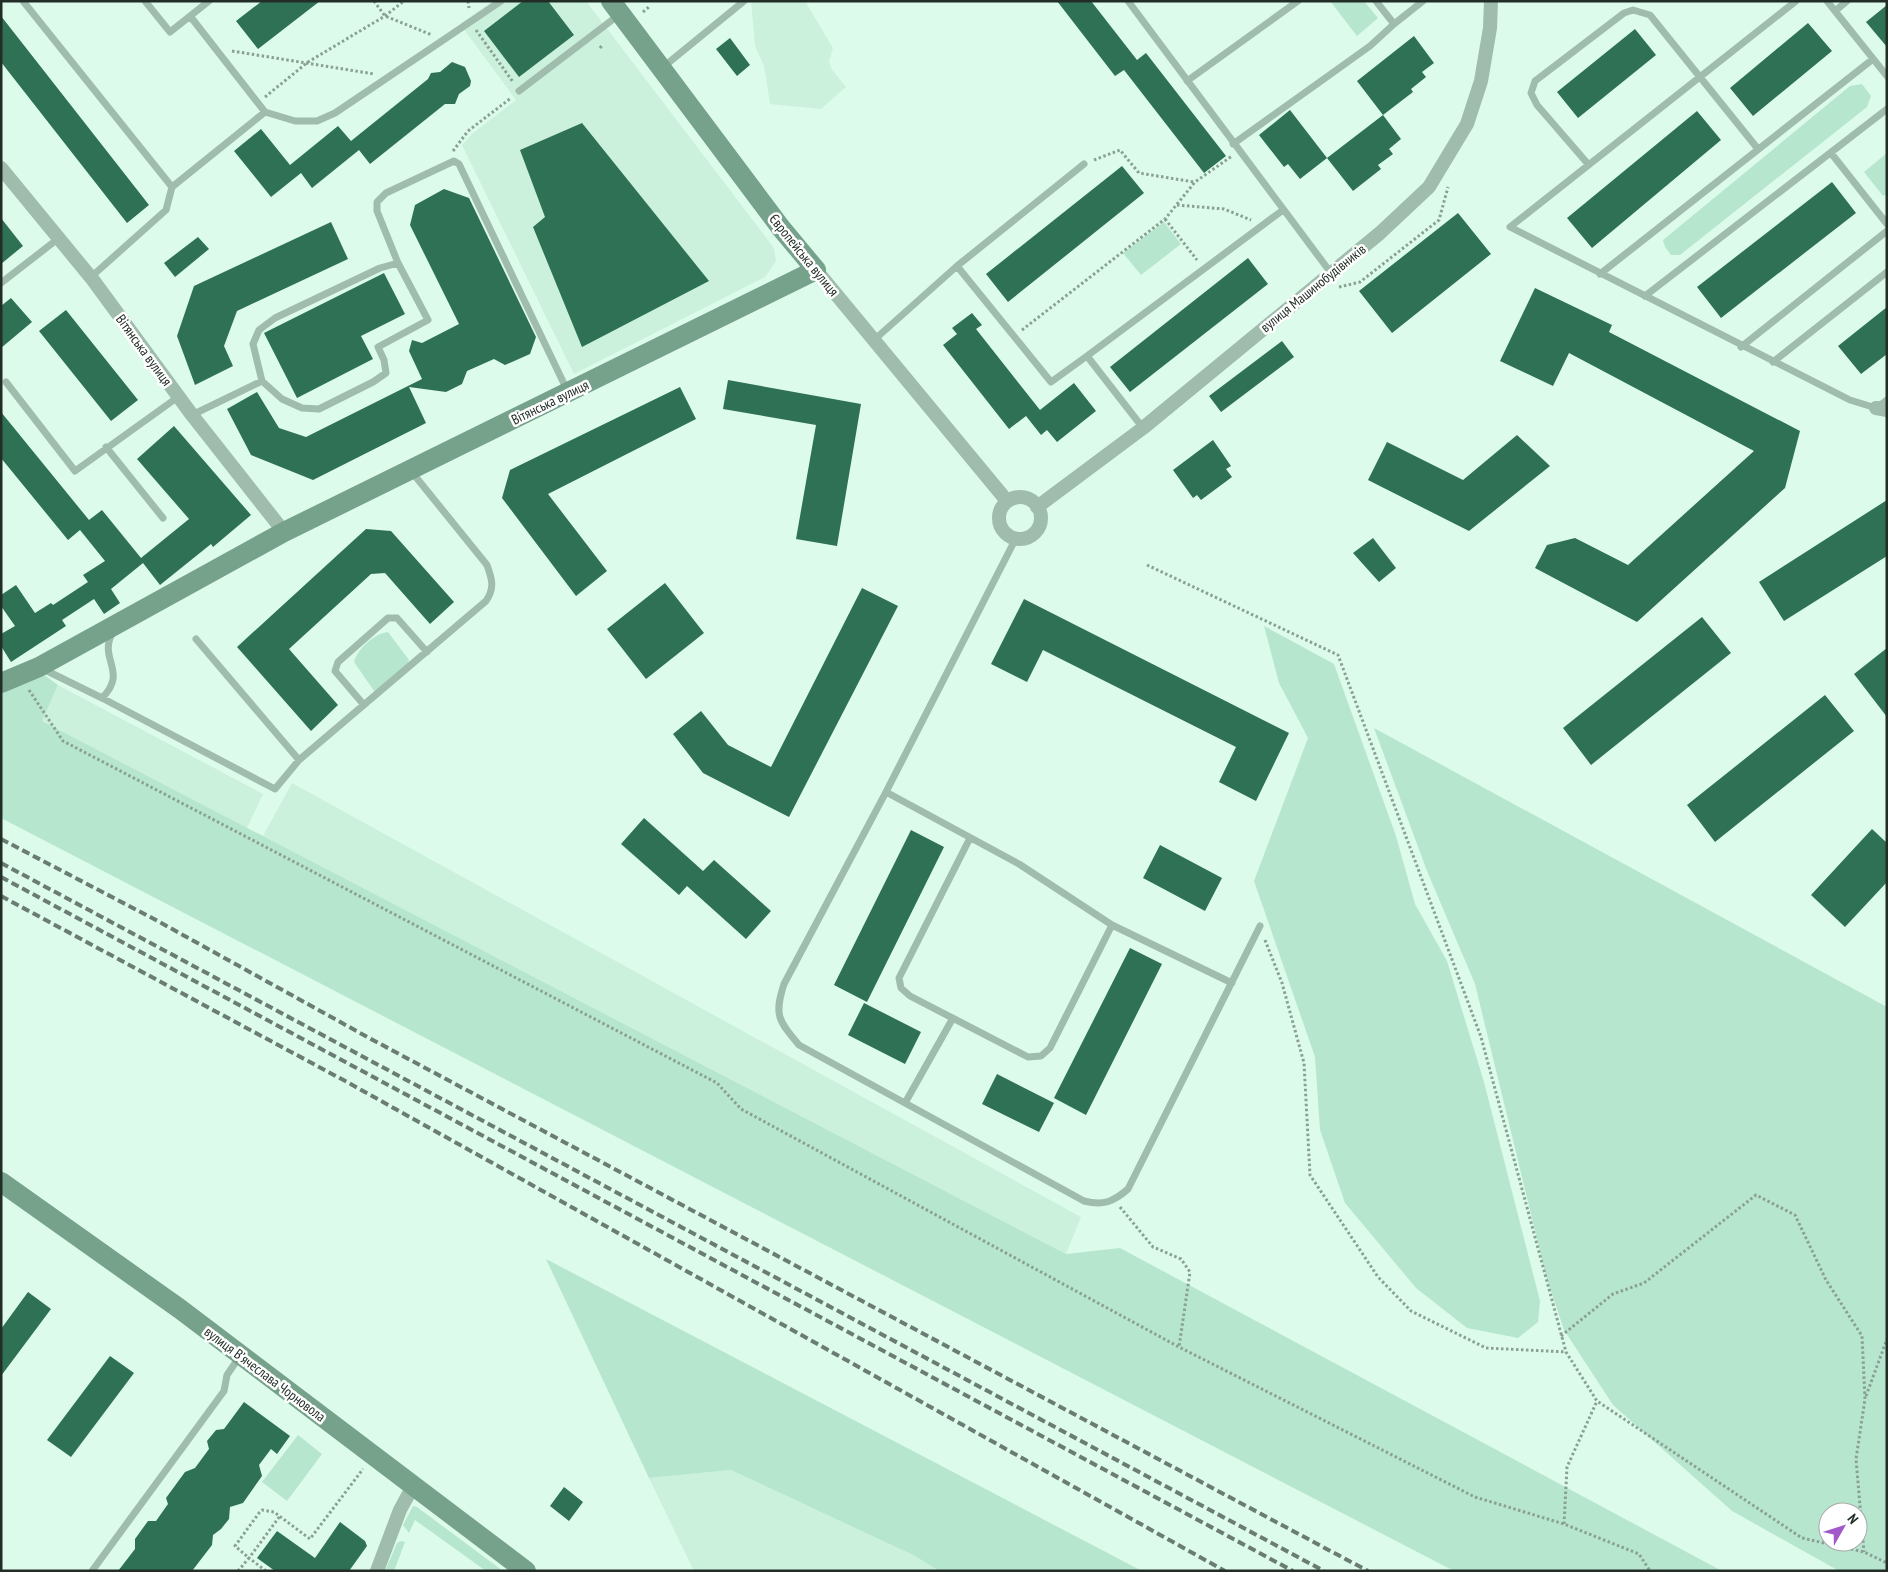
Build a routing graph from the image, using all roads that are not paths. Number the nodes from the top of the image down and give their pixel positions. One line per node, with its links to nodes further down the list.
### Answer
1 (23, 1): 32 (lane)
2 (145, 1): 16 (lane)
3 (209, 1): 16 (lane)
4 (501, 1): 25 (lane)
5 (744, 1): 19 (lane)
6 (1128, 1): 22 (lane)
7 (1298, 1): 22 (lane)
8 (1376, 1): 17 (lane)
9 (1422, 1): 17 (lane)
10 (1491, 1): 41 (street, вулиця Машинобудівників)
11 (1796, 1): 20 (lane)
12 (1827, 1): 15 (lane)
13 (1847, 1): 15 (lane)
14 (616, 8): 19 (street, Європейська вулиця); 23 (lane)
15 (1835, 11): 18 (lane)
16 (190, 16): 25 (lane)
17 (1394, 24): 26 (lane)
18 (1873, 59): 21 (lane); 27 (lane)
19 (661, 68): 39 (street, Європейська вулиця)
20 (1700, 76): 27 (lane); 30 (lane); 30 (lane)
21 (1887, 76)
22 (1187, 81): 26 (lane)
23 (519, 91)
24 (1887, 109): 28 (lane)
25 (265, 112): 32 (lane)
26 (1233, 144): 33 (lane)
27 (1758, 150): 42 (lane)
28 (1831, 153): 34 (lane); 45 (lane)
29 (1084, 164): 38 (lane)
30 (1588, 164): 42 (lane)
31 (1, 168): 36 (street, Вітянська вулиця)
32 (172, 186): 43 (lane)
33 (1283, 210): 41 (lane); 48 (lane)
34 (1887, 224)
35 (1887, 231): 47 (lane)
36 (60, 238): 43 (street, Вітянська вулиця); 44 (lane)
37 (398, 263): 50 (lane); 50 (lane); 52 (lane)
38 (957, 266): 46 (lane); 48 (lane)
39 (816, 270): 46 (street, Європейська вулиця); 52 (street, Вітянська вулиця)
40 (1887, 272): 49 (lane)
41 (1331, 273): 56 (street, вулиця Машинобудівників)
42 (1600, 274): 45 (lane)
43 (90, 277): 53 (street, Вітянська вулиця)
44 (1, 283)
45 (1645, 296): 47 (lane)
46 (874, 340): 59 (street, Європейська вулиця)
47 (1742, 347): 49 (lane)
48 (1087, 356): 56 (lane)
49 (1773, 362): 54 (lane)
50 (262, 380): 55 (lane)
51 (6, 382): 57 (lane)
52 (568, 393): 58 (street, Вітянська вулиця)
53 (178, 397): 55 (street, Вітянська вулиця); 57 (lane)
54 (1883, 406)
55 (192, 415): 62 (street, Вітянська вулиця)
56 (1143, 428): 60 (street, вулиця Машинобудівників)
57 (106, 448): 61 (lane)
58 (411, 471): 62 (street, Вітянська вулиця); 66 (lane)
59 (1008, 501): 60 (street); 63 (street)
60 (1037, 507): 63 (street)
61 (163, 518)
62 (284, 532): 64 (street, Вітянська вулиця)
63 (1016, 538): 72 (lane)
64 (118, 623): 67 (street, Вітянська вулиця); 69 (lane)
65 (196, 639): 71 (lane)
66 (427, 652): 70 (lane); 70 (lane)
67 (39, 667): 68 (street, Вітянська вулиця); 69 (lane)
68 (1, 683)
69 (102, 698): 71 (lane)
70 (364, 705): 71 (lane)
71 (299, 760)
72 (886, 792): 73 (lane); 78 (lane)
73 (970, 838): 74 (lane); 77 (lane)
74 (1112, 925): 76 (lane); 77 (lane)
75 (1260, 926): 76 (lane)
76 (1232, 983): 78 (lane)
77 (953, 1018): 78 (lane)
78 (904, 1103)
79 (1, 1182): 80 (street, вулиця Вʼячеслава Чорновола)
80 (241, 1355): 81 (street, вулиця Вʼячеслава Чорновола); 82 (lane)
81 (413, 1486): 83 (street); 84 (street, вулиця Вʼячеслава Чорновола)
82 (92, 1571)
83 (377, 1571)
84 (526, 1571)

